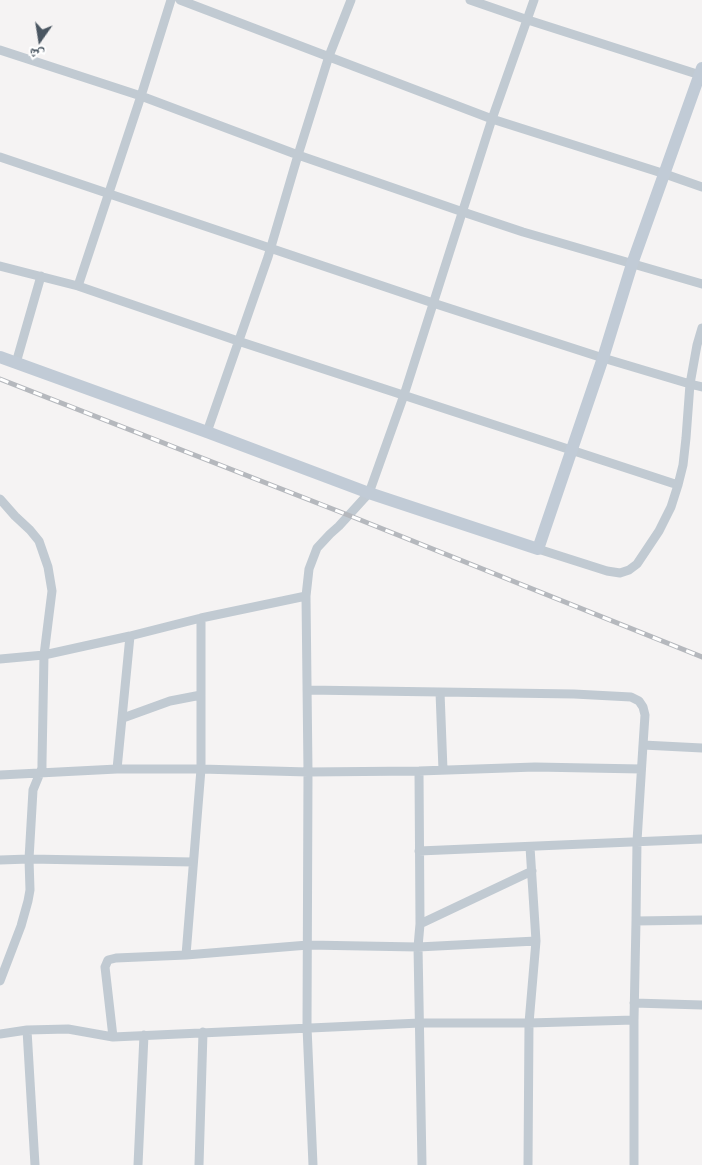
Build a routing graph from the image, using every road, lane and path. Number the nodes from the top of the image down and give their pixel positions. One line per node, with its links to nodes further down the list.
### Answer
1 (171, 0): 11 (street)
2 (180, 0): 8 (street)
3 (351, 0): 8 (street)
4 (470, 0): 6 (street)
5 (534, 0): 6 (street)
6 (528, 20): 9 (street); 12 (street)
7 (0, 50): 11 (street)
8 (329, 56): 12 (street); 13 (street)
9 (701, 71): 10 (main road)
10 (698, 94): 15 (main road)
11 (141, 96): 13 (street); 17 (street)
12 (492, 119): 15 (street); 18 (street)
13 (298, 155): 18 (street); 19 (street)
14 (0, 157): 17 (street)
15 (665, 174): 16 (street); 20 (main road)
16 (702, 187)
17 (109, 194): 19 (street); 24 (street)
18 (462, 212): 20 (street); 25 (street)
19 (271, 248): 25 (street); 27 (street)
20 (632, 264): 23 (street); 29 (main road)
21 (0, 266): 22 (street)
22 (41, 276): 24 (street); 30 (street)
23 (702, 284)
24 (78, 286): 27 (street)
25 (433, 303): 29 (street); 33 (street)
26 (702, 328): 31 (street)
27 (238, 342): 33 (street); 34 (street)
28 (0, 357): 30 (main road)
29 (602, 358): 31 (street); 35 (main road)
30 (16, 363): 34 (main road)
31 (690, 384): 32 (street); 36 (street)
32 (702, 387)
33 (404, 395): 35 (street); 37 (street)
34 (207, 432): 37 (main road)
35 (571, 450): 36 (street); 39 (main road)
36 (678, 485): 39 (street)
37 (370, 493): 39 (main road); 40 (street)
38 (0, 499): 43 (street)
39 (538, 548)
40 (306, 596): 41 (street); 45 (street)
41 (201, 618): 42 (street); 47 (street)
42 (130, 636): 43 (street); 48 (street)
43 (44, 655): 44 (street); 57 (street)
44 (0, 659)
45 (307, 690): 46 (street); 56 (street)
46 (440, 692): 49 (street); 54 (street)
47 (201, 695): 48 (street); 52 (street)
48 (123, 718): 51 (street)
49 (643, 745): 50 (street); 53 (street)
50 (702, 748)
51 (118, 769): 52 (street); 57 (street)
52 (201, 769): 56 (street); 65 (street)
53 (641, 769): 54 (street); 60 (street)
54 (443, 770): 55 (street)
55 (419, 771): 56 (street); 62 (street)
56 (308, 772): 71 (street)
57 (40, 773): 58 (street); 63 (street)
58 (0, 775)
59 (702, 839): 60 (street)
60 (637, 841): 61 (street); 68 (street)
61 (530, 847): 62 (street); 66 (street)
62 (419, 851): 69 (street)
63 (29, 859): 64 (street); 65 (street); 74 (street)
64 (0, 860)
65 (193, 862): 73 (street)
66 (532, 871): 69 (street); 70 (street)
67 (702, 920): 68 (street)
68 (636, 921): 75 (street)
69 (420, 924): 72 (street)
70 (536, 941): 72 (street); 79 (street)
71 (308, 945): 72 (street); 73 (street); 80 (street)
72 (418, 947): 78 (street)
73 (186, 955): 85 (street)
74 (0, 981)
75 (634, 1003): 76 (street); 77 (street)
76 (702, 1005)
77 (634, 1020): 79 (street); 92 (street)
78 (420, 1023): 79 (street); 80 (street); 90 (street)
79 (529, 1023): 91 (street)
80 (307, 1027): 82 (street); 89 (street)
81 (27, 1030): 83 (street); 85 (street); 86 (street)
82 (203, 1032): 84 (street); 88 (street)
83 (0, 1034)
84 (144, 1035): 85 (street); 87 (street)
85 (114, 1037)
86 (35, 1165)
87 (138, 1165)
88 (199, 1165)
89 (313, 1165)
90 (422, 1165)
91 (528, 1165)
92 (634, 1165)

